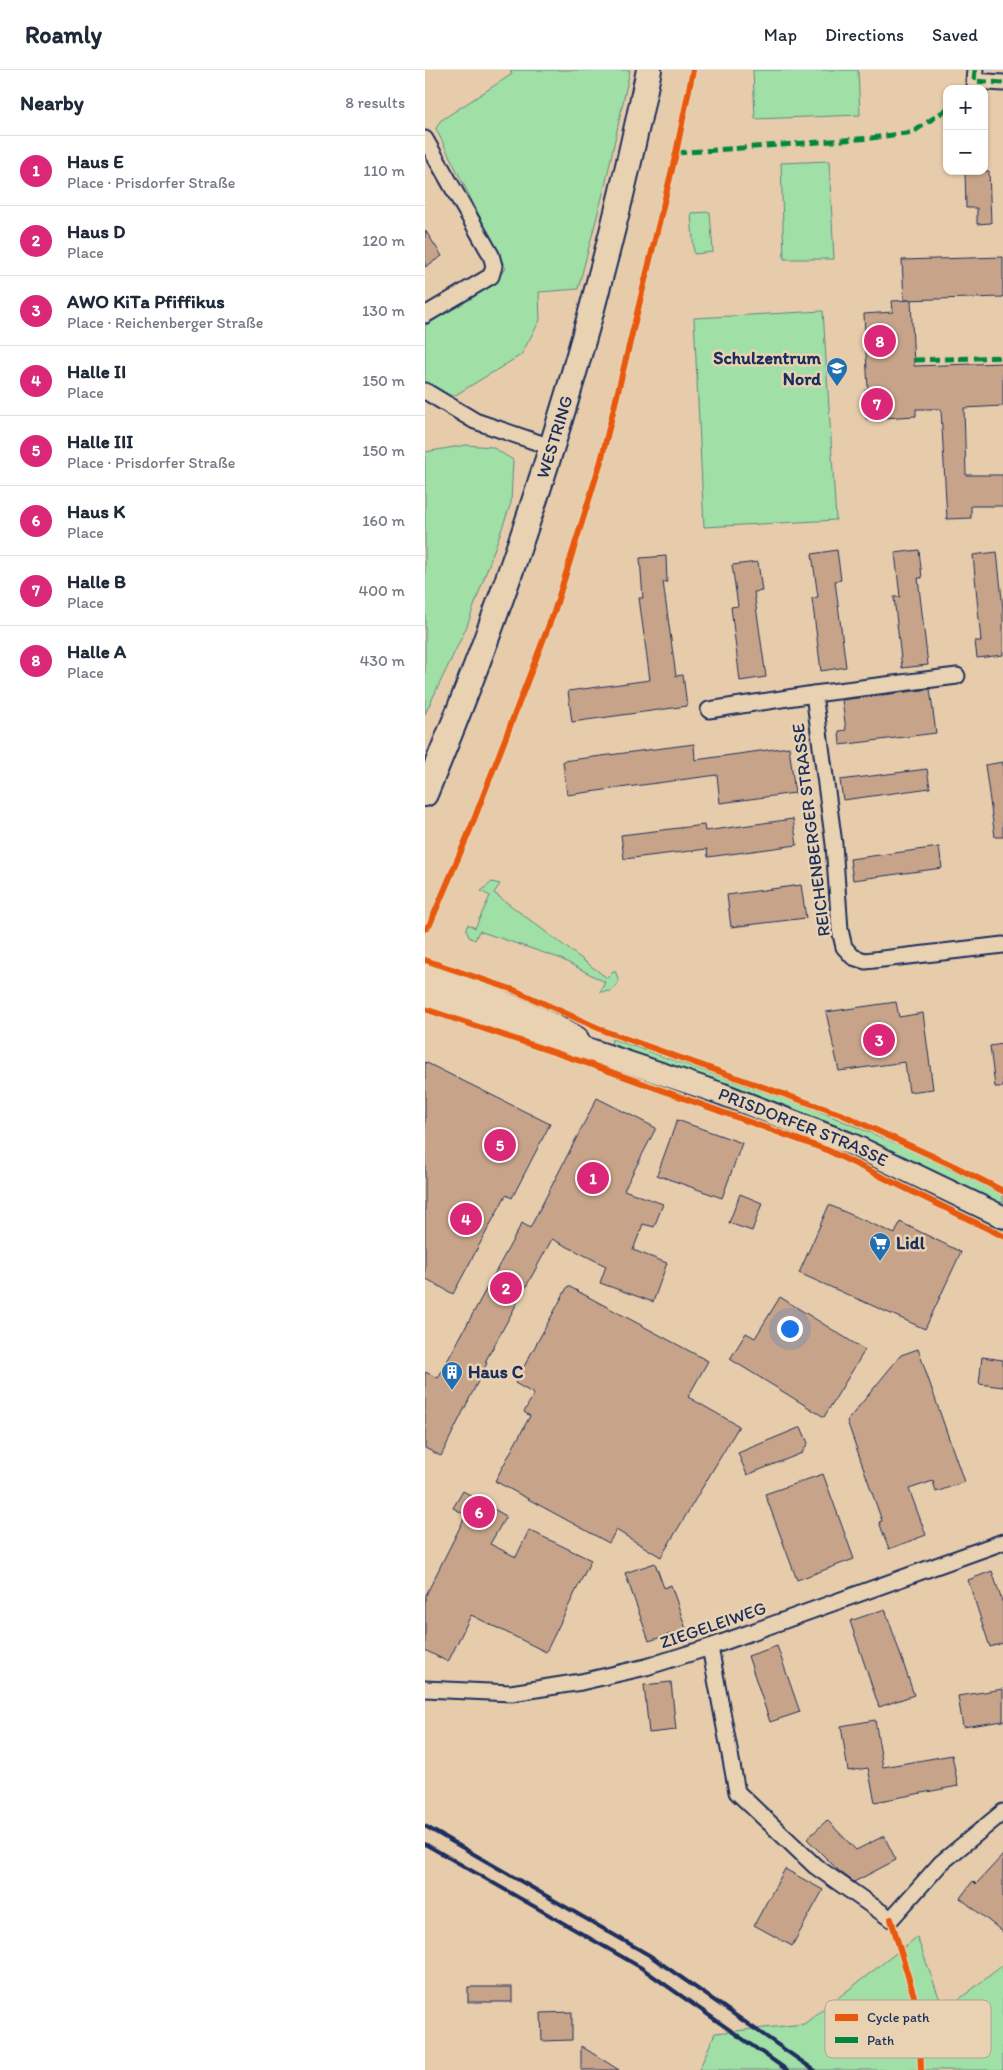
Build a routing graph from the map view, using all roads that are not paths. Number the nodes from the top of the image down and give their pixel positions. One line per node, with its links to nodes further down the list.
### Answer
1 (649, 70): 7 (main road, WESTRING)
2 (975, 70): 3 (street)
3 (1003, 83)
4 (425, 139): 5 (street)
5 (425, 315)
6 (425, 391): 7 (street)
7 (551, 447): 11 (main road, WESTRING)
8 (957, 676): 9 (street)
9 (815, 694): 10 (street); 12 (street, REICHENBERGER STRASSE)
10 (709, 710)
11 (427, 787)
12 (1003, 944)
13 (425, 974): 15 (main road, PRISDORFER STRASSE)
14 (425, 994): 15 (main road, PRISDORFER STRASSE)
15 (599, 1051): 16 (main road, PRISDORFER STRASSE)
16 (1003, 1216)
17 (1003, 1542): 18 (street, ZIEGELEIWEG)
18 (711, 1647): 19 (street, ZIEGELEIWEG); 20 (street)
19 (425, 1689)
20 (1003, 1812)

